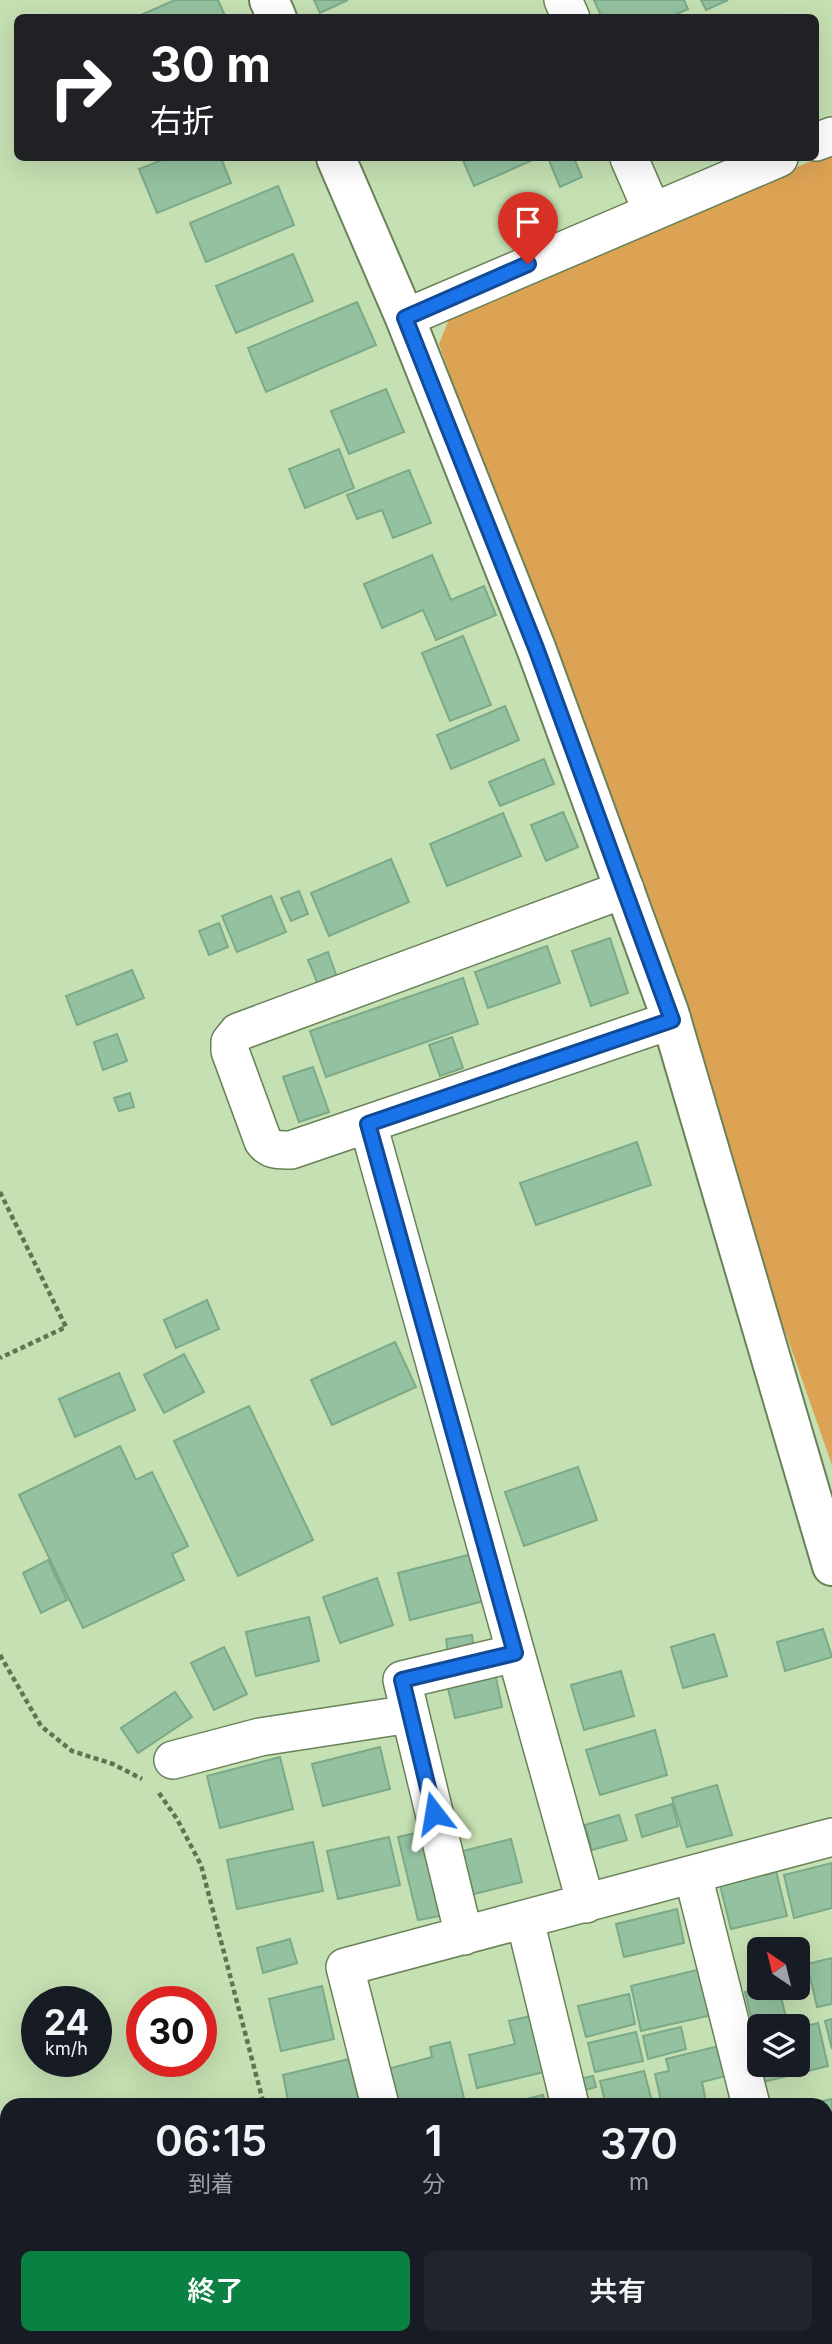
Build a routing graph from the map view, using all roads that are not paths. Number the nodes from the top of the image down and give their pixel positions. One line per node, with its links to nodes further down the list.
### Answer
1 (338, 161): 5 (street)
2 (630, 161): 4 (street)
3 (772, 161): 4 (street)
4 (652, 211): 5 (street)
5 (405, 318): 6 (street)
6 (625, 889): 7 (street); 8 (street)
7 (672, 1020): 8 (street); 9 (street)
8 (368, 1124): 10 (street)
9 (832, 1566)
10 (515, 1653): 11 (street); 15 (street)
11 (410, 1714): 12 (street); 17 (street)
12 (173, 1760)
13 (832, 1837): 14 (street)
14 (693, 1875): 15 (street); 20 (street)
15 (586, 1904): 16 (street)
16 (525, 1920): 17 (street); 19 (street)
17 (464, 1936): 18 (street)
18 (378, 2098)
19 (568, 2098)
20 (749, 2098)

